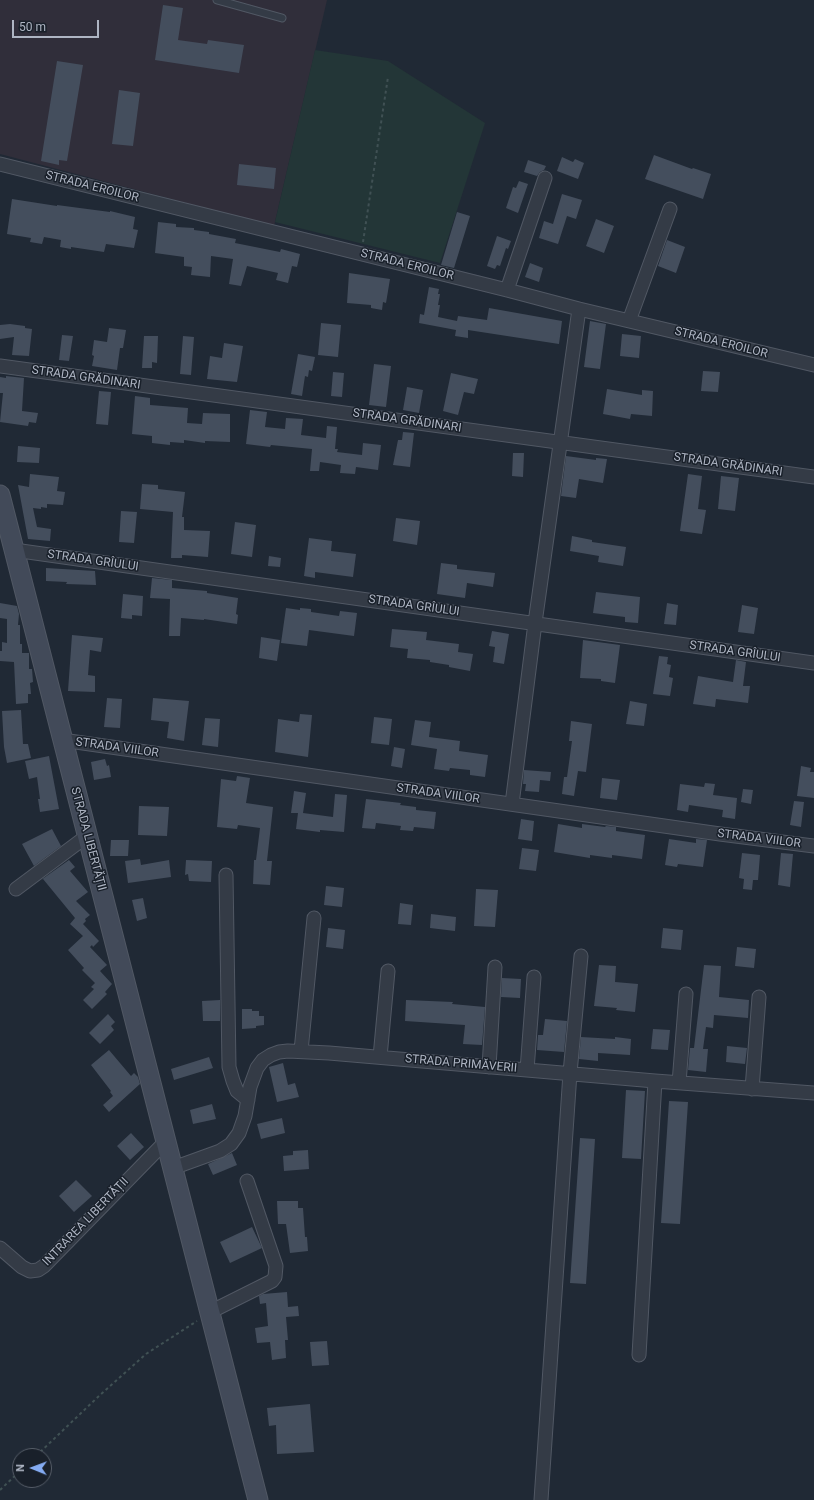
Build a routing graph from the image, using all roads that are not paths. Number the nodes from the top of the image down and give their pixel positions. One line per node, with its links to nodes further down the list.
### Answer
1 (217, 0): 2 (lane)
2 (282, 18)
3 (0, 164): 6 (street, STRADA EROILOR)
4 (545, 178): 6 (street)
5 (670, 208): 8 (street)
6 (508, 290): 7 (street, STRADA EROILOR)
7 (579, 309): 8 (street, STRADA EROILOR); 11 (street)
8 (629, 321): 9 (street, STRADA EROILOR)
9 (814, 365)
10 (0, 366): 11 (street, STRADA GRĂDINARI)
11 (560, 442): 12 (street, STRADA GRĂDINARI); 15 (street)
12 (814, 477)
13 (0, 495): 14 (main road, STRADA LIBERTĂȚII)
14 (14, 550): 15 (street, STRADA GRÎULUI); 17 (main road, STRADA LIBERTĂȚII)
15 (535, 623): 16 (street, STRADA GRÎULUI); 18 (street)
16 (814, 663)
17 (62, 740): 18 (street, STRADA VIILOR); 19 (main road, STRADA LIBERTĂȚII)
18 (512, 804): 20 (street, STRADA VIILOR)
19 (87, 836): 22 (street); 40 (main road, STRADA LIBERTĂȚII)
20 (814, 846)
21 (226, 875): 39 (street)
22 (16, 889)
23 (314, 918): 30 (street)
24 (581, 956): 34 (street)
25 (495, 968): 32 (street)
26 (388, 971): 31 (street)
27 (534, 977): 33 (street)
28 (686, 994): 36 (street)
29 (759, 997): 37 (street)
30 (301, 1051): 31 (street, STRADA PRIMĂVERII); 39 (street, STRADA PRIMĂVERII)
31 (380, 1057): 32 (street, STRADA PRIMĂVERII)
32 (489, 1067): 33 (street, STRADA PRIMĂVERII)
33 (527, 1070): 34 (street, STRADA PRIMĂVERII)
34 (570, 1073): 35 (street, STRADA PRIMĂVERII); 47 (street)
35 (655, 1081): 36 (street, STRADA PRIMĂVERII); 45 (street)
36 (679, 1083): 37 (street, STRADA PRIMĂVERII)
37 (752, 1089): 38 (street, STRADA PRIMĂVERII)
38 (814, 1093)
39 (248, 1100): 41 (street, STRADA PRIMĂVERII)
40 (166, 1141): 41 (main road, STRADA LIBERTĂȚII); 43 (street, INTRAREA LIBERTĂȚII)
41 (175, 1175): 44 (main road, STRADA LIBERTĂȚII)
42 (247, 1181): 44 (street)
43 (0, 1248)
44 (210, 1312): 46 (main road, STRADA LIBERTĂȚII)
45 (639, 1355)
46 (258, 1500)
47 (541, 1500)

